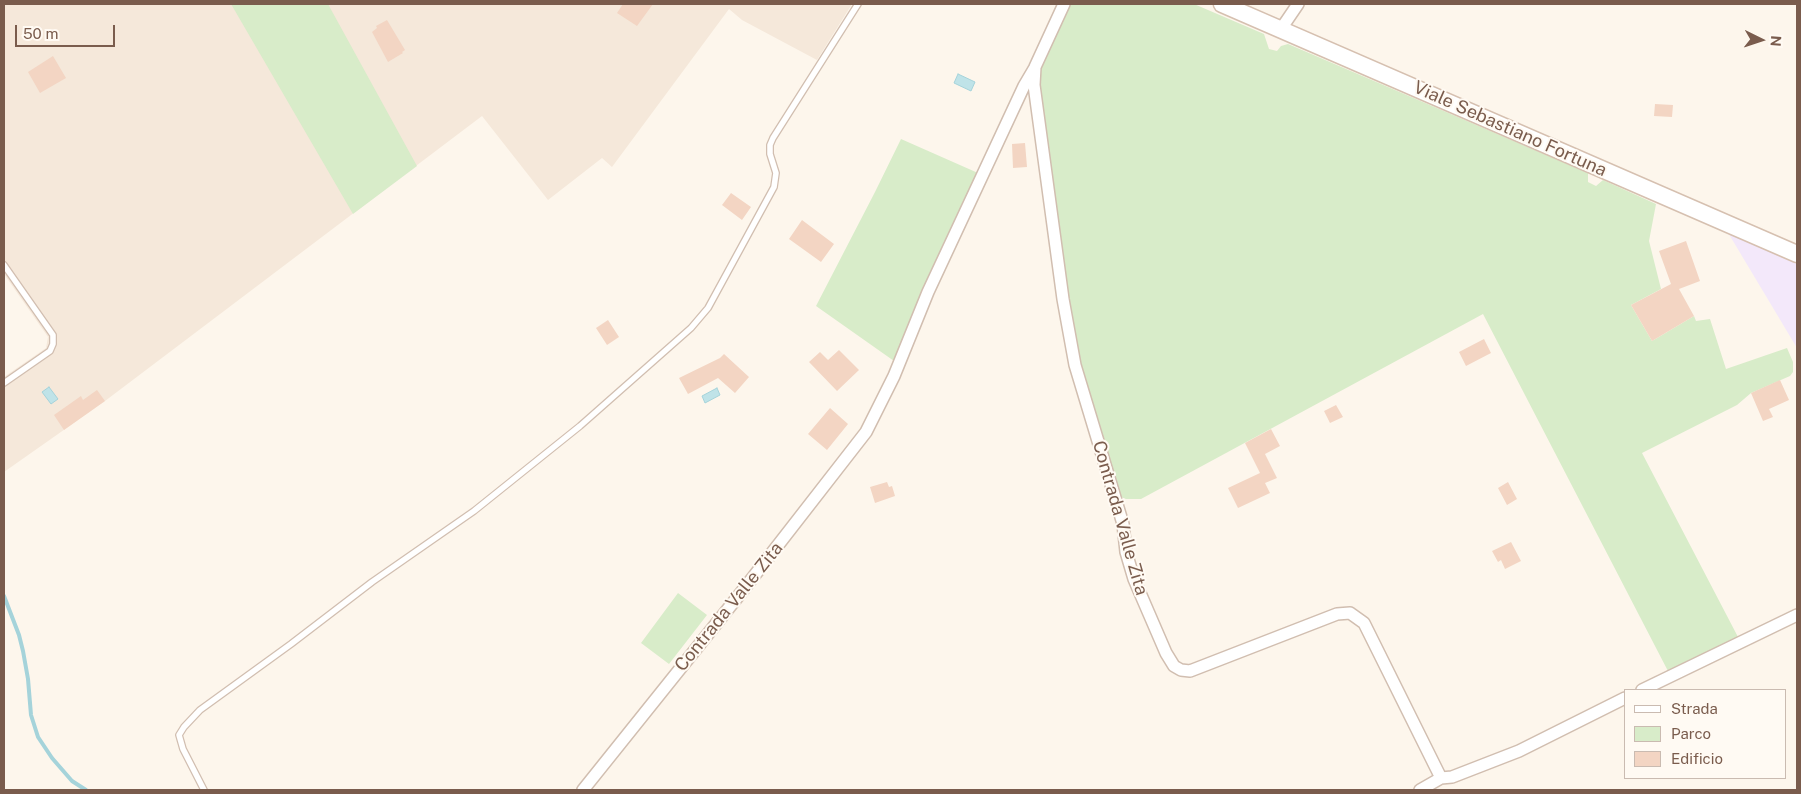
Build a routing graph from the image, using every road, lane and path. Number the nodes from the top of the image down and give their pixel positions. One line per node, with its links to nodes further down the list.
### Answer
1 (858, 4): 14 (lane)
2 (1064, 4): 6 (street, Contrada Valle Zita)
3 (1222, 4): 5 (street, Viale Sebastiano Fortuna)
4 (1298, 4): 5 (street)
5 (1281, 29): 7 (street, Viale Sebastiano Fortuna)
6 (1035, 67): 13 (street, Contrada Valle Zita); 15 (street, Contrada Valle Zita)
7 (1797, 254)
8 (4, 265): 9 (lane)
9 (4, 384)
10 (1797, 615): 11 (street)
11 (1644, 689)
12 (1624, 698): 13 (street)
13 (1441, 778): 16 (street)
14 (204, 790)
15 (583, 790)
16 (1420, 790)

